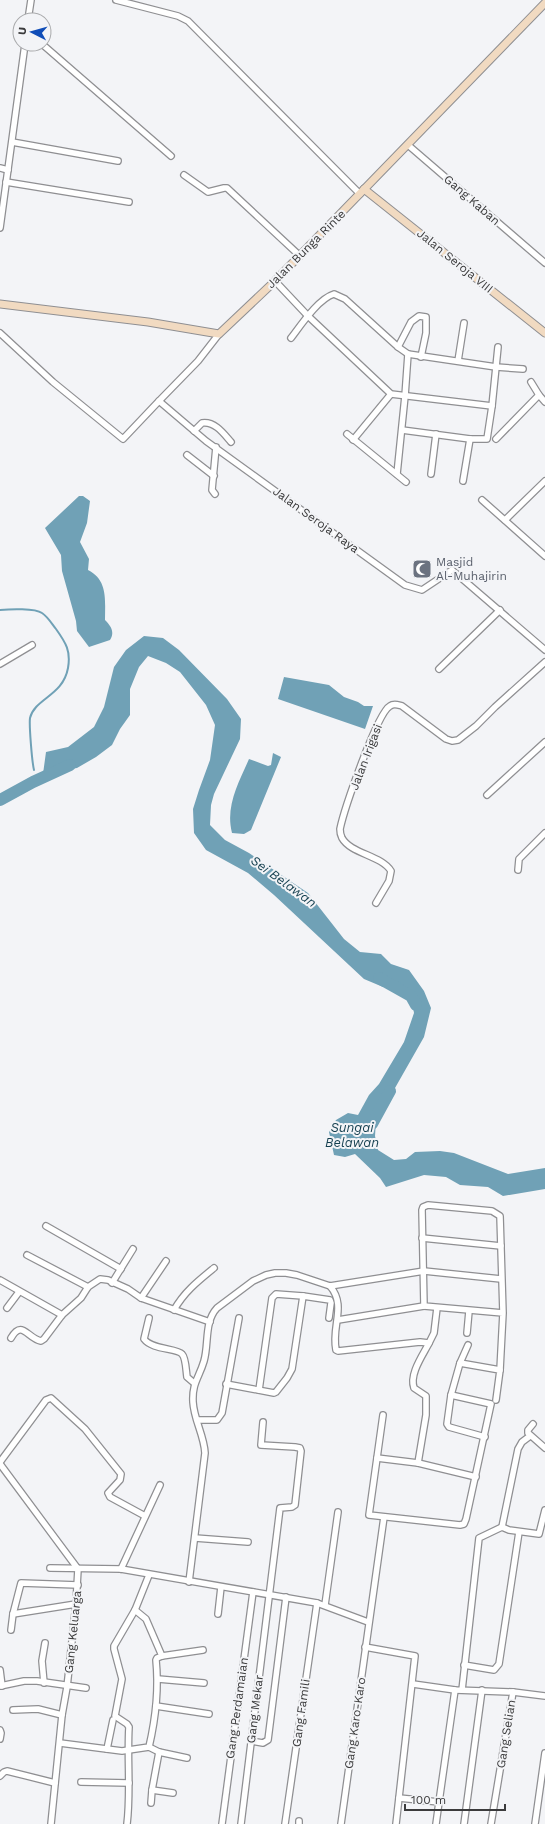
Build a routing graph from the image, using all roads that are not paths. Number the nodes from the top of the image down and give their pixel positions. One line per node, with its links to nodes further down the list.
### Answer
1 (31, 0): 4 (street)
2 (116, 0): 15 (street)
3 (545, 3): 8 (street, Jalan Bunga Rinte)
4 (29, 12)
5 (24, 52): 7 (street)
6 (51, 52): 9 (street)
7 (12, 142): 10 (street); 12 (street)
8 (408, 145): 15 (street, Jalan Bunga Rinte); 19 (street, Gang Kaban)
9 (171, 156)
10 (118, 161)
11 (0, 168): 12 (street)
12 (8, 170): 14 (street)
13 (184, 174): 18 (street)
14 (6, 182): 16 (street); 17 (street)
15 (362, 192): 18 (street, Jalan Bunga Rinte); 25 (street, Jalan Seroja VIII)
16 (129, 202)
17 (0, 228)
18 (300, 256): 20 (street, Jalan Bunga Rinte)
19 (545, 263)
20 (275, 281): 22 (street); 26 (street, Jalan Bunga Rinte)
21 (0, 304): 26 (street)
22 (308, 316): 27 (street); 28 (street); 36 (street)
23 (464, 323): 32 (street)
24 (0, 333): 39 (street)
25 (545, 333)
26 (219, 334): 39 (street)
27 (291, 338)
28 (398, 347): 30 (street); 31 (street)
29 (498, 347): 33 (street)
30 (408, 354): 31 (street); 37 (street)
31 (421, 357): 32 (street)
32 (458, 360): 33 (street)
33 (496, 367): 34 (street); 41 (street)
34 (523, 369)
35 (531, 382): 38 (street)
36 (391, 394): 37 (street); 48 (street)
37 (405, 396): 41 (street); 42 (street)
38 (539, 396): 40 (street); 47 (street)
39 (159, 401): 43 (street, Jalan Seroja Raya)
40 (545, 402)
41 (492, 406): 46 (street)
42 (402, 430): 45 (street); 52 (street)
43 (194, 431): 49 (street); 50 (street, Jalan Seroja Raya)
44 (346, 434): 48 (street)
45 (436, 434): 46 (street); 53 (street)
46 (470, 439): 56 (street)
47 (496, 439)
48 (353, 440): 52 (street)
49 (232, 442)
50 (216, 448): 54 (street); 62 (street, Jalan Seroja Raya)
51 (187, 455): 54 (street)
52 (397, 474): 57 (street)
53 (431, 474)
54 (214, 476): 58 (street)
55 (545, 480): 60 (street)
56 (463, 481)
57 (406, 482)
58 (215, 494)
59 (482, 500): 60 (street)
60 (505, 520): 61 (street)
61 (545, 556)
62 (500, 610): 64 (street, Jalan Seroja Raya); 67 (street)
63 (32, 645): 66 (street)
64 (545, 650)
65 (545, 662): 72 (street, Jalan Irigasi)
66 (0, 664)
67 (439, 669)
68 (545, 742): 69 (street)
69 (487, 795)
70 (545, 833): 71 (street)
71 (518, 870)
72 (376, 903)
73 (46, 1226): 80 (street)
74 (422, 1238): 75 (street); 75 (street); 81 (street)
75 (501, 1246): 82 (street)
76 (133, 1249): 80 (street)
77 (27, 1254): 86 (street)
78 (166, 1261): 89 (street)
79 (214, 1268): 93 (street)
80 (121, 1269): 84 (street)
81 (424, 1271): 82 (street); 85 (street); 90 (street)
82 (502, 1279): 95 (street)
83 (0, 1280): 87 (street)
84 (112, 1283): 86 (street); 89 (street)
85 (330, 1286): 100 (street); 101 (street)
86 (88, 1287): 96 (street)
87 (19, 1292): 91 (street); 96 (street)
88 (303, 1296): 99 (street); 110 (street); 110 (street)
89 (141, 1298): 93 (street)
90 (424, 1306): 92 (street); 100 (street)
91 (7, 1308)
92 (437, 1308): 94 (street); 104 (street)
93 (174, 1310): 101 (street)
94 (469, 1311): 95 (street); 102 (street)
95 (502, 1312): 107 (street)
96 (62, 1315): 103 (street)
97 (149, 1318): 108 (street)
98 (239, 1318): 109 (street)
99 (329, 1318)
100 (338, 1320): 104 (street)
101 (210, 1322): 108 (street)
102 (467, 1334)
103 (11, 1338)
104 (429, 1343): 122 (street)
105 (468, 1345): 106 (street)
106 (460, 1363): 107 (street); 111 (street)
107 (500, 1370): 112 (street)
108 (194, 1383): 114 (street)
109 (226, 1384): 110 (street); 114 (street)
110 (259, 1390)
111 (452, 1395): 118 (street); 118 (street)
112 (496, 1400)
113 (384, 1415): 120 (street)
114 (198, 1420): 131 (street)
115 (263, 1422): 141 (street, Gang Mekar)
116 (533, 1424): 117 (street)
117 (528, 1437): 119 (street); 129 (street)
118 (485, 1438): 123 (street)
119 (545, 1448)
120 (377, 1458): 122 (street); 128 (street)
121 (0, 1463): 127 (street); 134 (street)
122 (418, 1463): 123 (street)
123 (476, 1477): 128 (street)
124 (160, 1485): 127 (street)
125 (545, 1510): 130 (street)
126 (338, 1512): 145 (street)
127 (145, 1516): 135 (street)
128 (384, 1517): 149 (street, Gang Karo-Karo)
129 (502, 1527): 130 (street); 155 (street)
130 (519, 1532): 155 (street)
131 (195, 1538): 132 (street); 137 (street)
132 (248, 1542)
133 (50, 1568): 134 (street)
134 (78, 1569): 135 (street); 138 (street, Gang Keluarga)
135 (121, 1569): 136 (street)
136 (149, 1575): 137 (street); 146 (street)
137 (189, 1582): 139 (street)
138 (78, 1585): 144 (street, Gang Keluarga); 147 (street)
139 (221, 1587): 140 (street); 148 (street)
140 (252, 1592): 141 (street); 195 (street, Gang Perdamaian)
141 (269, 1594): 142 (street); 176 (street, Gang Mekar)
142 (286, 1597): 143 (street); 176 (street)
143 (317, 1603): 145 (street); 197 (street, Gang Famili)
144 (76, 1604): 147 (street); 162 (street, Gang Keluarga)
145 (325, 1605): 149 (street)
146 (135, 1610): 154 (street); 180 (street)
147 (13, 1614): 150 (street)
148 (218, 1614)
149 (368, 1622): 152 (street, Gang Karo-Karo)
150 (12, 1630)
151 (44, 1643): 158 (street)
152 (365, 1647): 160 (street); 198 (street, Gang Karo-Karo)
153 (203, 1650): 154 (street)
154 (162, 1656): 157 (street)
155 (464, 1665): 165 (street)
156 (0, 1670): 161 (street)
157 (158, 1679): 159 (street); 169 (street)
158 (44, 1683): 161 (street); 162 (street)
159 (204, 1683)
160 (413, 1684): 164 (street); 190 (street)
161 (1, 1686)
162 (67, 1687): 163 (street); 172 (street, Gang Keluarga)
163 (86, 1688)
164 (455, 1690): 165 (street); 191 (street)
165 (462, 1690): 166 (street)
166 (482, 1690): 167 (street); 201 (street)
167 (513, 1692): 168 (street); 202 (street, Gang Selian)
168 (545, 1696)
169 (156, 1706): 171 (street); 178 (street)
170 (13, 1710): 172 (street)
171 (209, 1714)
172 (62, 1715): 177 (street, Gang Keluarga)
173 (113, 1720): 179 (street)
174 (0, 1730): 175 (street)
175 (0, 1739)
176 (251, 1741): 196 (street, Gang Mekar)
177 (60, 1743): 179 (street); 186 (street, Gang Keluarga)
178 (149, 1747): 180 (street); 181 (street)
179 (107, 1748): 180 (street)
180 (127, 1751): 187 (street)
181 (159, 1752): 183 (street); 188 (street)
182 (545, 1753): 203 (street)
183 (187, 1758)
184 (0, 1776): 186 (street)
185 (81, 1782): 187 (street)
186 (55, 1783): 193 (street, Gang Keluarga)
187 (129, 1783): 194 (street)
188 (152, 1790): 189 (street); 192 (street)
189 (173, 1793)
190 (399, 1798): 191 (street); 199 (street)
191 (439, 1802): 200 (street)
192 (151, 1803)
193 (51, 1824)
194 (127, 1824)
195 (222, 1824)
196 (241, 1824)
197 (286, 1824)
198 (341, 1824)
199 (396, 1824)
200 (436, 1824)
201 (464, 1824)
202 (491, 1824)
203 (535, 1824)

